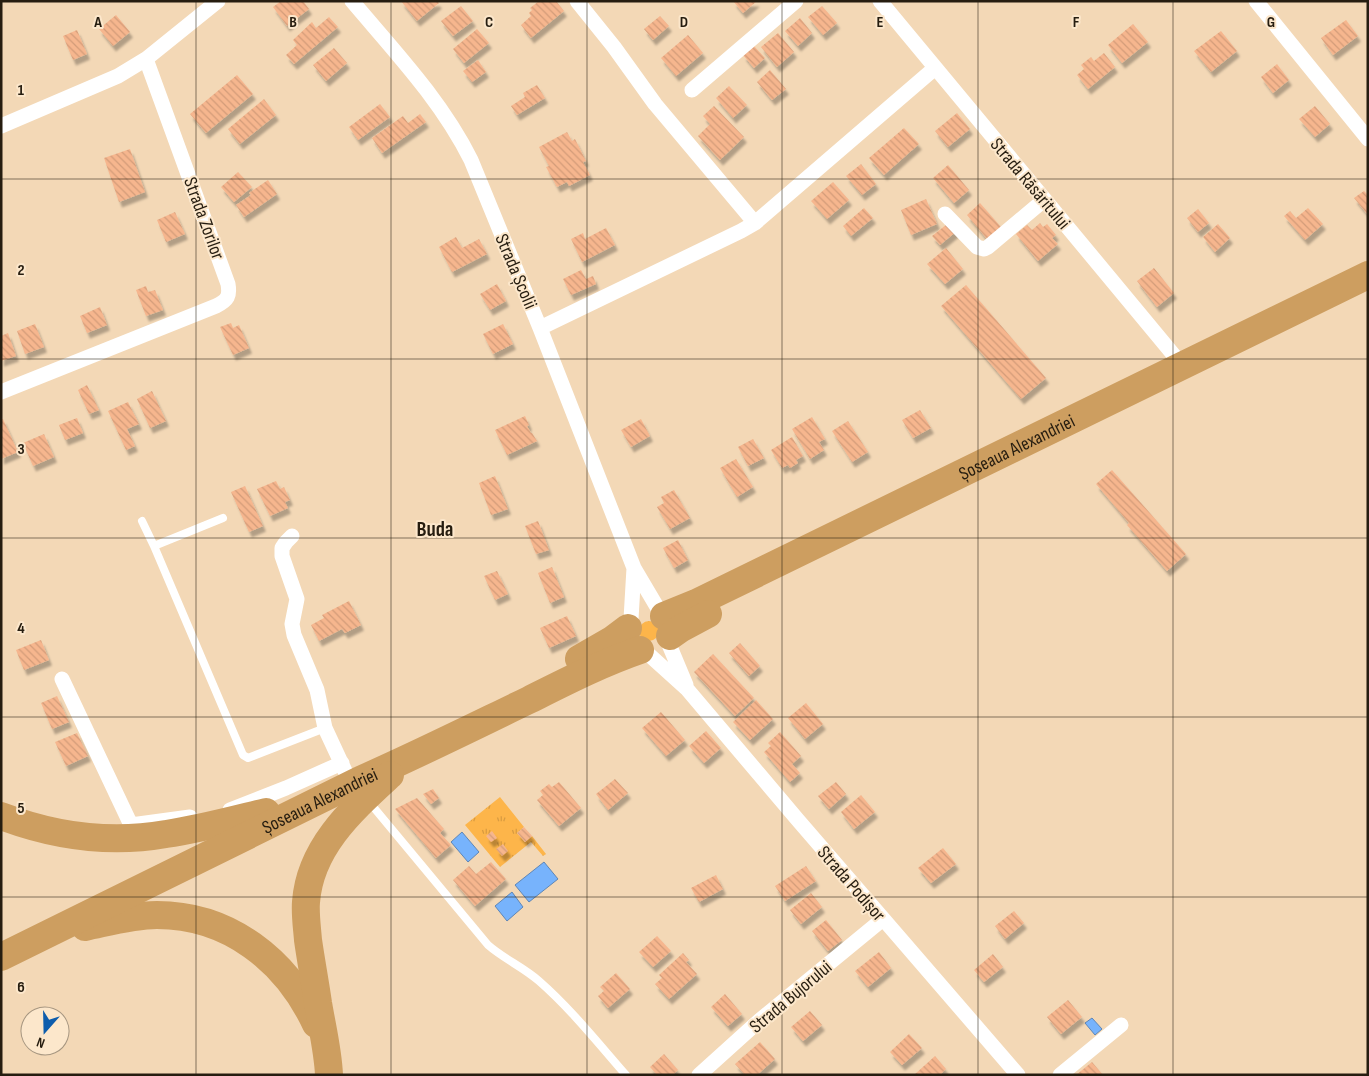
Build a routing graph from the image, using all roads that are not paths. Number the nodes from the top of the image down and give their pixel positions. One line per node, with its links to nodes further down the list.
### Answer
1 (218, 1): 7 (street)
2 (352, 1): 17 (street, Strada Școlii)
3 (577, 1): 14 (street)
4 (796, 1): 9 (street)
5 (880, 1): 8 (street, Strada Răsăritului)
6 (1256, 1): 11 (street)
7 (146, 59): 10 (street); 19 (street, Strada Zorilor)
8 (935, 68): 12 (street, Strada Răsăritului); 14 (street)
9 (692, 90)
10 (1, 126)
11 (1368, 139)
12 (1044, 200): 13 (street); 18 (street, Strada Răsăritului)
13 (945, 214)
14 (755, 223): 17 (street)
15 (1368, 275): 18 (highway, Șoseaua Alexandriei)
16 (1368, 290): 25 (highway, Șoseaua Alexandriei)
17 (540, 328): 24 (street, Strada Școlii)
18 (1182, 366): 25 (highway, Șoseaua Alexandriei)
19 (1, 392)
20 (223, 518): 23 (lane)
21 (142, 521): 23 (lane)
22 (292, 536): 28 (street)
23 (154, 546): 28 (lane)
24 (634, 568): 25 (street, Strada Școlii); 25 (street, Strada Școlii)
25 (651, 632): 27 (street, Strada Podișor); 27 (street, Strada Podișor); 29 (highway, Șoseaua Alexandriei); 30 (highway, Șoseaua Alexandriei)
26 (62, 679): 30 (street)
27 (687, 689): 34 (street, Strada Podișor)
28 (326, 728): 30 (street)
29 (408, 759): 35 (highway, Șoseaua Alexandriei); 39 (highway)
30 (344, 768): 32 (highway, Șoseaua Alexandriei)
31 (375, 809): 40 (lane)
32 (266, 812): 33 (highway); 36 (highway, Șoseaua Alexandriei)
33 (1, 816)
34 (883, 919): 41 (street, Strada Bujorului); 42 (street, Strada Podișor)
35 (38, 939): 37 (highway, Șoseaua Alexandriei); 39 (highway)
36 (1, 942)
37 (1, 957)
38 (1121, 1025): 43 (street)
39 (328, 1062)
40 (626, 1075)
41 (699, 1075)
42 (1018, 1075)
43 (1060, 1075)

